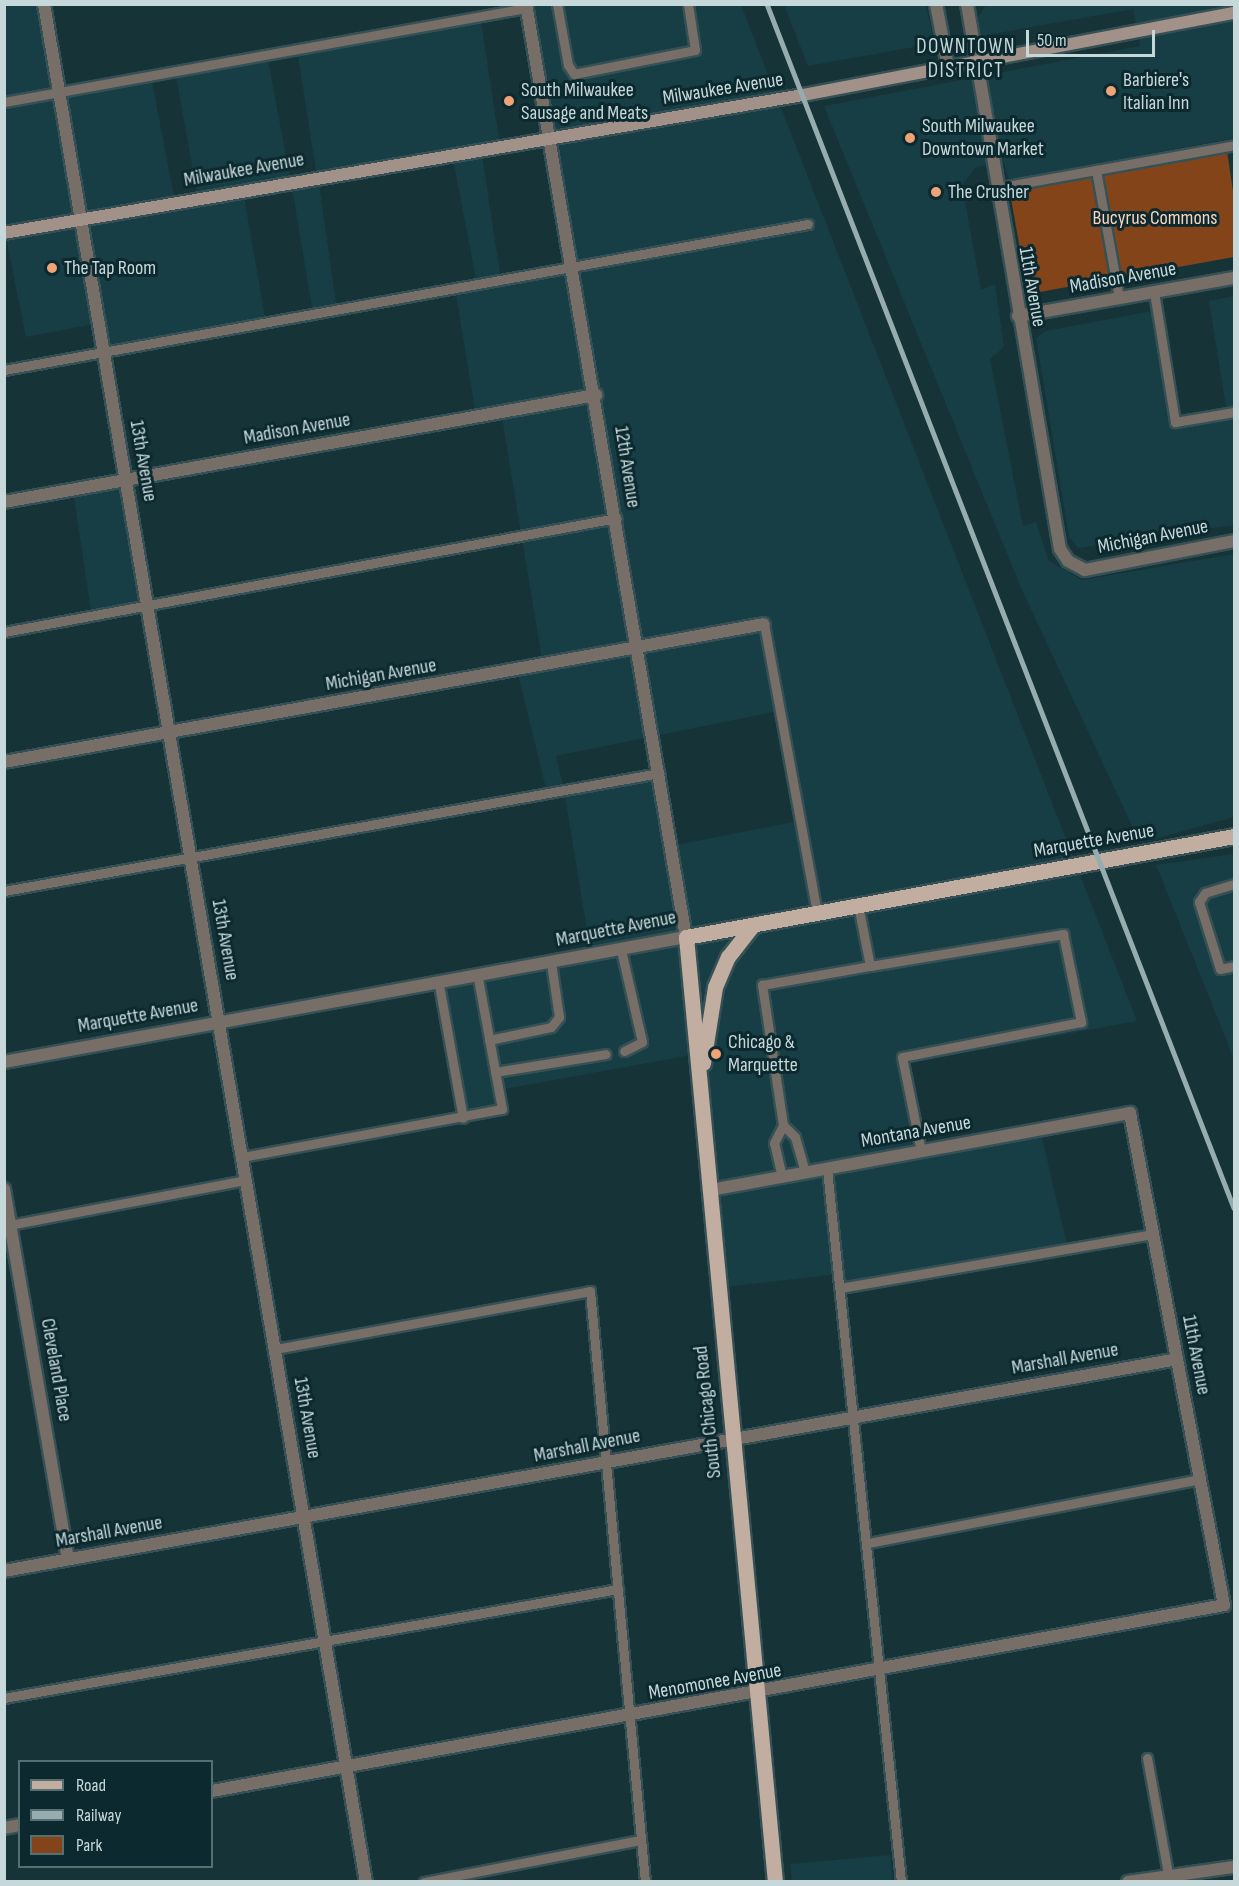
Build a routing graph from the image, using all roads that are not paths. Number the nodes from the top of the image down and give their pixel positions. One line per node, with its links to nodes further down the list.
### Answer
1 (44, 4): 10 (street, 13th Avenue)
2 (557, 4): 3 (lane)
3 (688, 4)
4 (936, 4): 9 (street)
5 (967, 4): 8 (street, 11th Avenue)
6 (526, 6): 10 (lane); 12 (street, 12th Avenue)
7 (1234, 13): 8 (street, Milwaukee Avenue)
8 (975, 62): 9 (street, Milwaukee Avenue); 15 (street, 11th Avenue)
9 (948, 68): 12 (street, Milwaukee Avenue)
10 (60, 92): 11 (lane); 16 (street, 13th Avenue)
11 (4, 102)
12 (550, 137): 16 (street, Milwaukee Avenue); 19 (street, 12th Avenue)
13 (1234, 144): 14 (lane)
14 (1096, 170): 15 (lane); 22 (lane)
15 (996, 188): 23 (street, 11th Avenue)
16 (82, 219): 18 (street, Milwaukee Avenue); 24 (street, 13th Avenue)
17 (808, 224): 19 (lane)
18 (4, 233)
19 (572, 267): 24 (lane); 26 (street, 12th Avenue)
20 (1234, 278): 21 (street, Madison Avenue)
21 (1155, 292): 22 (street, Madison Avenue); 27 (lane)
22 (1119, 298): 23 (street, Madison Avenue)
23 (1018, 316): 32 (street, 11th Avenue)
24 (104, 352): 25 (lane); 28 (street, 13th Avenue)
25 (4, 370)
26 (596, 395): 28 (street, Madison Avenue); 30 (street, 12th Avenue)
27 (1234, 412)
28 (126, 480): 29 (street, Madison Avenue); 33 (street, 13th Avenue)
29 (4, 501)
30 (615, 518): 33 (lane); 36 (street, 12th Avenue)
31 (1234, 541): 32 (street, Michigan Avenue)
32 (1078, 568)
33 (148, 607): 35 (lane); 37 (street, 13th Avenue)
34 (764, 624): 36 (street, Michigan Avenue); 45 (lane)
35 (4, 632)
36 (639, 648): 37 (street, Michigan Avenue); 39 (street, 12th Avenue)
37 (169, 732): 38 (street, Michigan Avenue); 41 (street, 13th Avenue)
38 (4, 762)
39 (659, 773): 41 (lane); 47 (street, 12th Avenue)
40 (1234, 836): 44 (main road, Marquette Avenue)
41 (191, 857): 43 (lane); 54 (street, 13th Avenue)
42 (1234, 884): 51 (lane)
43 (4, 891)
44 (858, 905): 45 (main road, Marquette Avenue); 50 (lane)
45 (817, 913): 46 (main road, Marquette Avenue)
46 (753, 925): 47 (main road, Marquette Avenue); 60 (main road)
47 (686, 937): 48 (street, Marquette Avenue); 60 (main road, South Chicago Road)
48 (621, 950): 49 (street, Marquette Avenue); 56 (lane)
49 (551, 963): 52 (street, Marquette Avenue); 55 (lane)
50 (870, 966): 63 (lane); 64 (lane)
51 (1234, 966)
52 (478, 978): 53 (street, Marquette Avenue); 55 (lane)
53 (439, 984): 54 (street, Marquette Avenue); 62 (lane)
54 (219, 1023): 58 (street, Marquette Avenue); 65 (street, 13th Avenue)
55 (489, 1040): 59 (lane)
56 (624, 1051)
57 (606, 1054): 59 (lane)
58 (4, 1062)
59 (495, 1072): 62 (lane)
60 (699, 1084): 71 (main road, South Chicago Road)
61 (1130, 1113): 64 (street, Montana Avenue); 73 (street, 11th Avenue)
62 (463, 1119): 65 (lane)
63 (783, 1125): 67 (lane); 68 (lane)
64 (921, 1151): 66 (street, Montana Avenue)
65 (242, 1157): 69 (street, 13th Avenue)
66 (827, 1169): 67 (street, Montana Avenue); 74 (lane)
67 (805, 1173): 68 (street, Montana Avenue)
68 (782, 1177): 71 (street, Montana Avenue)
69 (246, 1180): 72 (lane); 75 (street, 13th Avenue)
70 (4, 1189): 72 (street, Cleveland Place)
71 (709, 1190): 78 (main road, South Chicago Road)
72 (8, 1226): 83 (street, Cleveland Place)
73 (1153, 1234): 74 (lane); 76 (street, 11th Avenue)
74 (840, 1288): 77 (lane)
75 (275, 1349): 79 (lane); 81 (street, 13th Avenue)
76 (1177, 1359): 77 (street, Marshall Avenue); 80 (street, 11th Avenue)
77 (854, 1416): 78 (street, Marshall Avenue); 82 (lane)
78 (733, 1438): 79 (street, Marshall Avenue); 89 (main road, South Chicago Road)
79 (606, 1462): 81 (street, Marshall Avenue); 85 (lane)
80 (1200, 1479): 82 (lane); 86 (street, 11th Avenue)
81 (306, 1518): 83 (street, Marshall Avenue); 87 (street, 13th Avenue)
82 (868, 1543): 88 (lane)
83 (68, 1559): 84 (street, Marshall Avenue)
84 (4, 1571)
85 (618, 1589): 87 (lane); 91 (lane)
86 (1224, 1605): 88 (street, Menomonee Avenue)
87 (327, 1641): 90 (lane); 93 (street, 13th Avenue)
88 (882, 1670): 89 (street, Menomonee Avenue); 102 (lane)
89 (754, 1695): 91 (street, Menomonee Avenue); 101 (main road, South Chicago Road)
90 (4, 1698)
91 (631, 1717): 93 (street, Menomonee Avenue); 95 (lane)
92 (1147, 1758): 97 (lane)
93 (346, 1767): 94 (street, Menomonee Avenue); 98 (street, 13th Avenue)
94 (213, 1791)
95 (641, 1840): 99 (lane); 100 (lane)
96 (1234, 1867): 97 (street)
97 (1168, 1874): 103 (street)
98 (366, 1881)
99 (424, 1881)
100 (645, 1881)
101 (775, 1881)
102 (901, 1881)
103 (1128, 1881)

